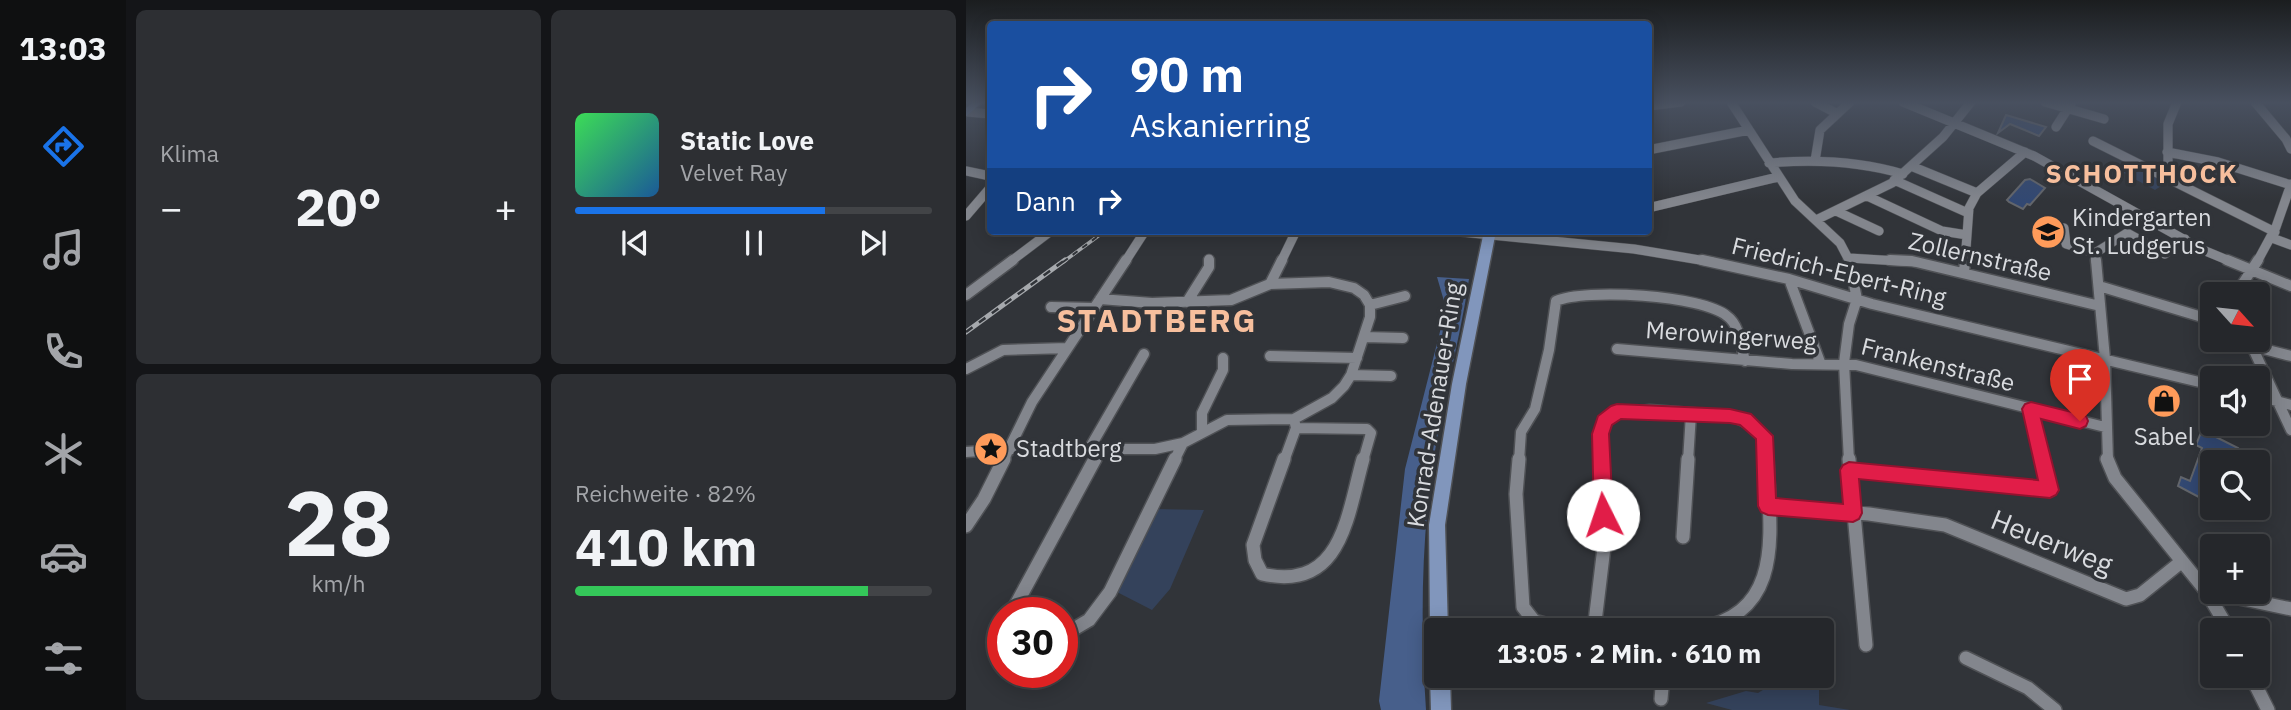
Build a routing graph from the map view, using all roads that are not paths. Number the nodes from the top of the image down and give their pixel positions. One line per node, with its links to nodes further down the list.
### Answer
1 (1723, 135): 8 (street)
2 (1752, 135): 12 (street)
3 (1819, 135): 11 (street)
4 (1943, 135): 13 (street)
5 (1987, 135): 9 (street)
6 (2168, 135): 10 (street)
7 (2093, 141): 16 (street)
8 (1652, 149)
9 (2025, 152): 22 (street); 38 (street)
10 (2167, 152): 16 (street); 20 (street)
11 (1815, 161): 12 (street); 15 (street)
12 (1769, 163): 18 (street)
13 (1911, 166): 15 (street); 22 (street)
14 (966, 171): 17 (street)
15 (1903, 174): 19 (street)
16 (2160, 174): 37 (street)
17 (987, 175)
18 (1778, 177): 24 (street); 28 (street)
19 (1894, 180): 23 (street); 26 (street)
20 (2291, 184): 37 (street)
21 (987, 192): 27 (street)
22 (1977, 193): 26 (street)
23 (1867, 196): 25 (street); 36 (street)
24 (1652, 207)
25 (1836, 211): 28 (street); 30 (street)
26 (1968, 213): 36 (street)
27 (966, 216)
28 (1816, 220): 41 (street)
29 (2064, 228): 40 (street)
30 (1879, 231)
31 (1046, 235): 50 (street)
32 (1142, 235): 54 (street)
33 (1294, 235): 47 (street)
34 (1490, 235): 101 (main road, Konrad-Adenauer-Ring)
35 (1507, 235): 45 (street, Friedrich-Ebert-Ring)
36 (1967, 235): 44 (street)
37 (2273, 235): 39 (street); 43 (street)
38 (2185, 239): 40 (street); 43 (street)
39 (2291, 245)
40 (2095, 253): 48 (street)
41 (1849, 258): 44 (street, Zollernstraße); 52 (street)
42 (1209, 259): 53 (street)
43 (2250, 271): 46 (street); 49 (street)
44 (1964, 273): 56 (street, Zollernstraße)
45 (1789, 279): 52 (street, Friedrich-Ebert-Ring); 72 (street)
46 (2242, 282)
47 (1270, 284): 53 (street); 55 (street)
48 (2099, 286): 56 (street); 58 (street)
49 (2291, 286)
50 (966, 295)
51 (1405, 296): 55 (street)
52 (1857, 299): 70 (street, Friedrich-Ebert-Ring); 73 (street)
53 (1187, 302): 54 (street)
54 (1097, 304): 57 (street); 61 (street)
55 (1370, 305): 59 (street)
56 (2101, 306): 70 (street)
57 (1051, 307)
58 (2200, 316)
59 (1364, 337): 60 (street); 69 (street)
60 (1403, 338)
61 (1067, 348): 74 (street); 88 (street)
62 (1617, 349): 71 (street, Merowingerweg)
63 (2270, 349): 67 (street)
64 (2254, 352): 79 (street)
65 (1144, 354): 89 (street)
66 (1270, 355): 69 (street)
67 (2291, 356)
68 (1223, 358): 86 (street)
69 (1357, 358): 75 (street)
70 (2105, 359): 77 (street, Friedrich-Ebert-Ring); 84 (street)
71 (1745, 360): 72 (street, Merowingerweg); 102 (street)
72 (1820, 362): 73 (street, Merowingerweg)
73 (1843, 363): 81 (street, Frankenstraße); 91 (street)
74 (966, 369)
75 (1351, 375): 76 (street); 83 (street)
76 (1391, 376)
77 (2200, 382)
78 (2270, 399): 79 (street)
79 (2275, 400): 80 (street); 85 (street)
80 (2291, 405)
81 (2031, 409): 84 (street, Frankenstraße); 91 (street)
82 (1691, 414): 92 (street); 95 (street); 103 (street)
83 (1295, 424): 83 (street); 86 (street)
84 (2105, 428): 96 (street)
85 (2291, 430)
86 (1202, 431): 87 (street)
87 (1183, 443): 89 (street); 105 (street)
88 (1008, 449): 89 (street); 90 (street); 94 (street)
89 (1094, 451): 98 (street)
90 (966, 452)
91 (1849, 470): 93 (street)
92 (1768, 506): 93 (street); 104 (street)
93 (1853, 513): 96 (street, Heuerweg); 106 (street)
94 (966, 526)
95 (1683, 537)
96 (2181, 562): 97 (street)
97 (2200, 584)
98 (1020, 597)
99 (2267, 604): 100 (street)
100 (2291, 609)
101 (1439, 618)
102 (1532, 618)
103 (1595, 618)
104 (1725, 618)
105 (1078, 627)
106 (1866, 645)
107 (1966, 658): 113 (street)
108 (1440, 688): 112 (main road)
109 (1662, 688): 111 (street)
110 (2257, 688): 114 (street)
111 (1661, 699)
112 (1441, 710)
113 (2055, 710)
114 (2268, 710)

